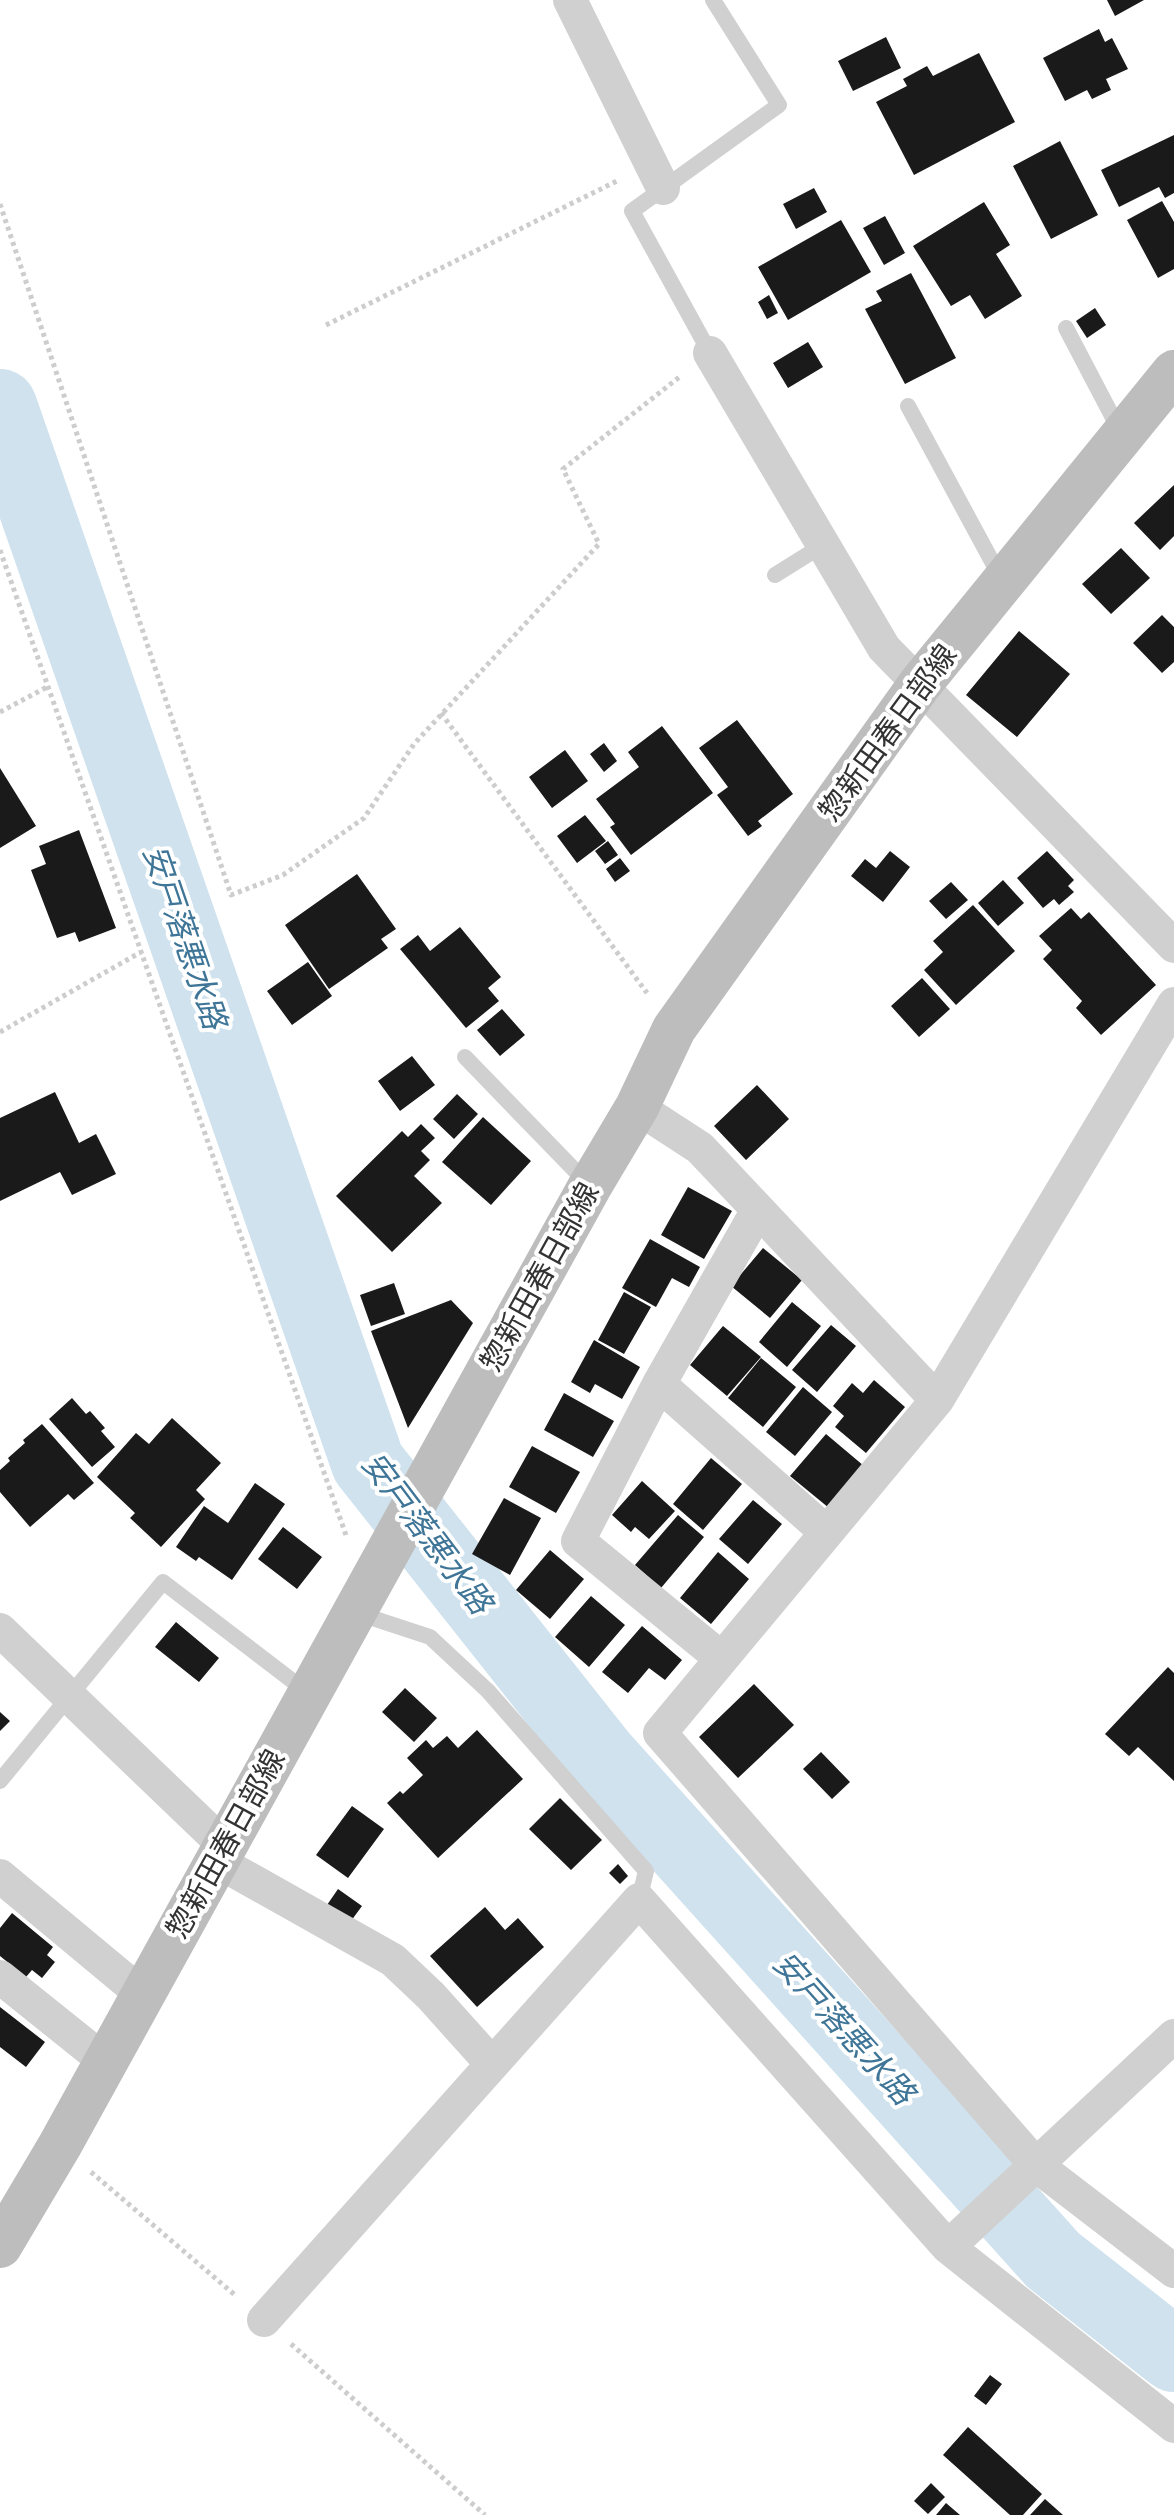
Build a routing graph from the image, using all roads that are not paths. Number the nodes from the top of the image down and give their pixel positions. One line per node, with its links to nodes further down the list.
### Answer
1 (570, 0): 3 (street)
2 (713, 0): 3 (lane)
3 (657, 176): 5 (lane)
4 (1066, 328): 8 (lane)
5 (710, 353): 9 (street)
6 (1174, 372): 8 (main road, 惣新田春日部線)
7 (908, 406): 11 (lane)
8 (1122, 435): 11 (main road, 惣新田春日部線)
9 (823, 545): 10 (lane); 12 (street)
10 (775, 575)
11 (1003, 582): 12 (main road, 惣新田春日部線)
12 (920, 684): 13 (street); 16 (main road, 惣新田春日部線)
13 (1174, 946)
14 (1174, 1004): 20 (street)
15 (465, 1057): 17 (lane)
16 (637, 1107): 17 (main road, 惣新田春日部線); 18 (street)
17 (590, 1186): 22 (main road, 惣新田春日部線)
18 (758, 1210): 19 (street); 20 (street)
19 (659, 1384): 21 (street); 24 (street)
20 (937, 1400): 21 (street)
21 (826, 1532): 24 (street)
22 (360, 1602): 25 (main road, 惣新田春日部線); 30 (lane)
23 (0, 1630): 26 (street)
24 (721, 1658): 36 (street)
25 (309, 1694): 26 (lane); 28 (main road, 惣新田春日部線)
26 (69, 1697): 27 (lane); 28 (street)
27 (0, 1781)
28 (221, 1853): 32 (main road, 惣新田春日部線); 35 (street)
29 (0, 1876): 32 (street)
30 (639, 1900): 35 (street); 38 (street)
31 (0, 1977): 34 (street)
32 (143, 1995): 34 (main road, 惣新田春日部線)
33 (1174, 2036): 36 (street)
34 (106, 2062): 37 (main road, 惣新田春日部線)
35 (492, 2064): 40 (street)
36 (1036, 2165): 38 (street); 39 (street)
37 (0, 2246)
38 (948, 2247): 41 (street)
39 (1174, 2271)
40 (264, 2320)
41 (1174, 2426)

